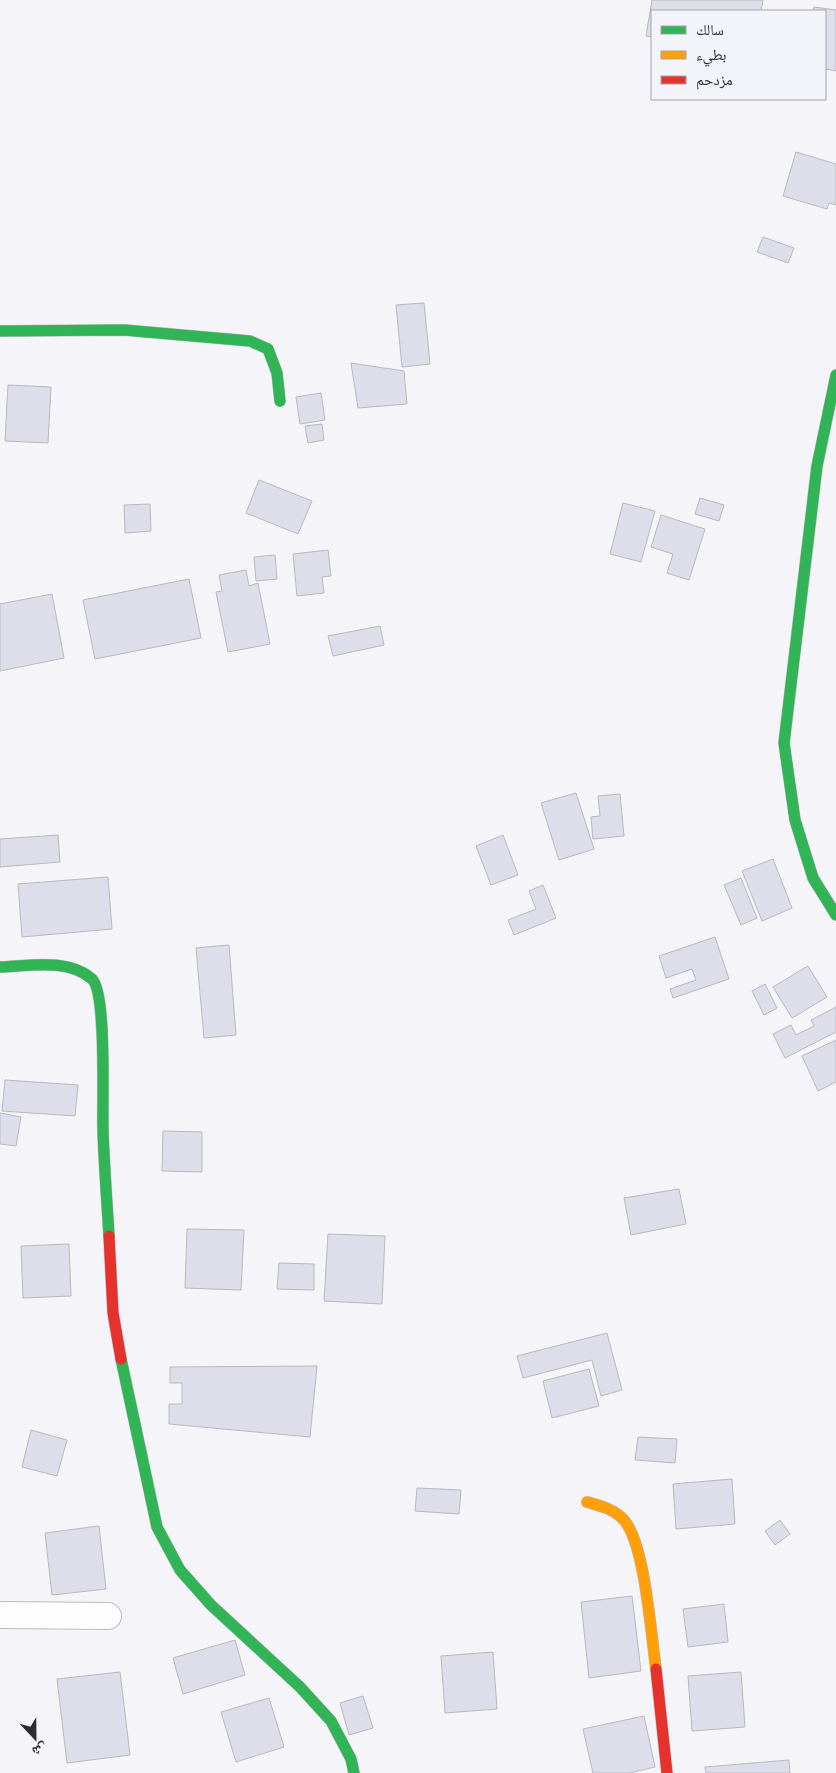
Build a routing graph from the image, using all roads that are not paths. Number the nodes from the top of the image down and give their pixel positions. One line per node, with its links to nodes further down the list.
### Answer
1 (0, 331): 3 (street)
2 (836, 375): 4 (street)
3 (280, 401)
4 (836, 915)
5 (0, 967): 9 (street)
6 (588, 1502): 10 (street)
7 (0, 1615): 8 (street)
8 (108, 1616)
9 (354, 1773)
10 (667, 1773)

